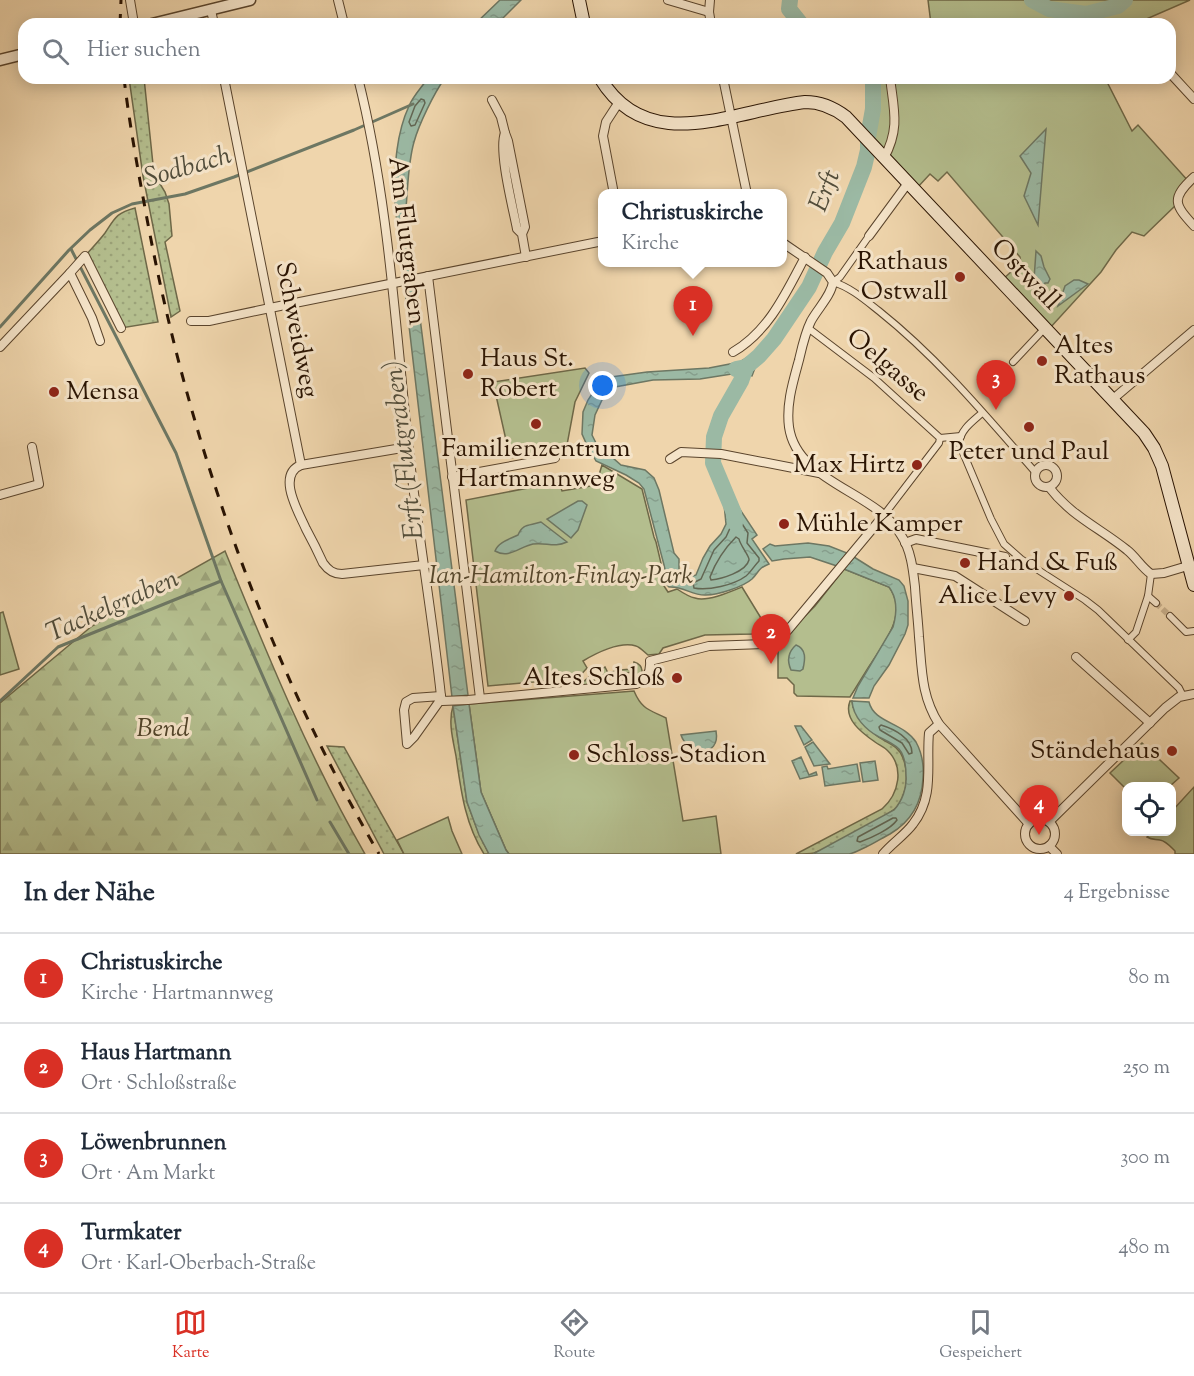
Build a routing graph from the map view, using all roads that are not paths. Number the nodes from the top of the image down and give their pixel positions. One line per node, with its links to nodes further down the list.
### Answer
1 (130, 0): 9 (street)
2 (250, 0): 7 (street)
3 (338, 0): 12 (street)
4 (579, 0): 13 (main road)
5 (668, 0): 8 (street)
6 (710, 0): 8 (street)
7 (211, 9): 10 (street); 11 (street)
8 (709, 12): 14 (street)
9 (133, 18)
10 (176, 18)
11 (213, 18)
12 (342, 18)
13 (583, 18)
14 (710, 18)
15 (18, 56): 16 (street)
16 (0, 60)
17 (1176, 80): 23 (street)
18 (225, 84): 42 (street, Schweidweg)
19 (360, 84): 41 (street, Am Flutgraben)
20 (604, 84): 25 (main road)
21 (724, 84): 26 (street)
22 (891, 84): 27 (street)
23 (1194, 99)
24 (492, 100): 36 (street)
25 (619, 102): 26 (main road, Ostwall); 30 (street)
26 (731, 116): 27 (main road, Ostwall); 31 (street)
27 (880, 154): 29 (main road, Ostwall)
28 (1194, 177): 32 (street)
29 (908, 183): 33 (street); 46 (main road, Ostwall)
30 (613, 189)
31 (746, 189)
32 (1194, 226)
33 (869, 236): 40 (street)
34 (598, 242): 36 (street)
35 (787, 246): 37 (street)
36 (526, 257): 39 (street)
37 (807, 259): 40 (street); 50 (street)
38 (70, 273): 44 (street); 48 (street); 49 (street)
39 (428, 276): 41 (street); 63 (street)
40 (833, 282): 45 (street); 53 (street)
41 (396, 283): 42 (street); 57 (street, Am Flutgraben)
42 (270, 308): 43 (street); 60 (street, Schweidweg)
43 (191, 321)
44 (121, 328)
45 (808, 328): 55 (street, Oelgasse); 61 (street)
46 (1045, 328): 51 (street); 52 (main road, Ostwall)
47 (1194, 330): 52 (street)
48 (100, 341)
49 (0, 347)
50 (733, 352)
51 (1013, 362)
52 (1113, 399): 69 (main road, Ostwall)
53 (982, 413): 54 (street); 62 (street)
54 (961, 436): 55 (street); 74 (street)
55 (940, 437): 66 (street)
56 (32, 447): 65 (street)
57 (408, 447): 60 (street); 70 (street, Am Flutgraben)
58 (555, 458): 63 (street)
59 (670, 459): 61 (street)
60 (301, 465): 70 (street)
61 (819, 473): 66 (street)
62 (1036, 473): 64 (street); 64 (street)
63 (452, 477): 86 (street)
64 (1049, 487): 72 (street)
65 (0, 495)
66 (885, 515): 67 (street); 86 (street)
67 (905, 543): 68 (street); 71 (street)
68 (1005, 557)
69 (1192, 564): 72 (street); 73 (main road, Ostwall)
70 (424, 565): 85 (street, Am Flutgraben)
71 (913, 568): 79 (street); 88 (street)
72 (1151, 574): 75 (street)
73 (1194, 585)
74 (1074, 593): 76 (street); 81 (street)
75 (1148, 596): 77 (street); 81 (street)
76 (1070, 600)
77 (1156, 603)
78 (1170, 616): 80 (street)
79 (1025, 621)
80 (1194, 631)
81 (1128, 640): 84 (street)
82 (1076, 657): 87 (street)
83 (1194, 694): 84 (street)
84 (1183, 696): 87 (street)
85 (441, 698): 85 (street); 86 (street)
86 (480, 698)
87 (1150, 723): 89 (street)
88 (939, 724): 90 (street); 93 (street)
89 (1048, 822): 90 (street); 91 (street)
90 (1029, 824): 92 (street)
91 (1049, 846): 92 (street); 94 (street)
92 (1036, 851)
93 (883, 854)
94 (1058, 854)

